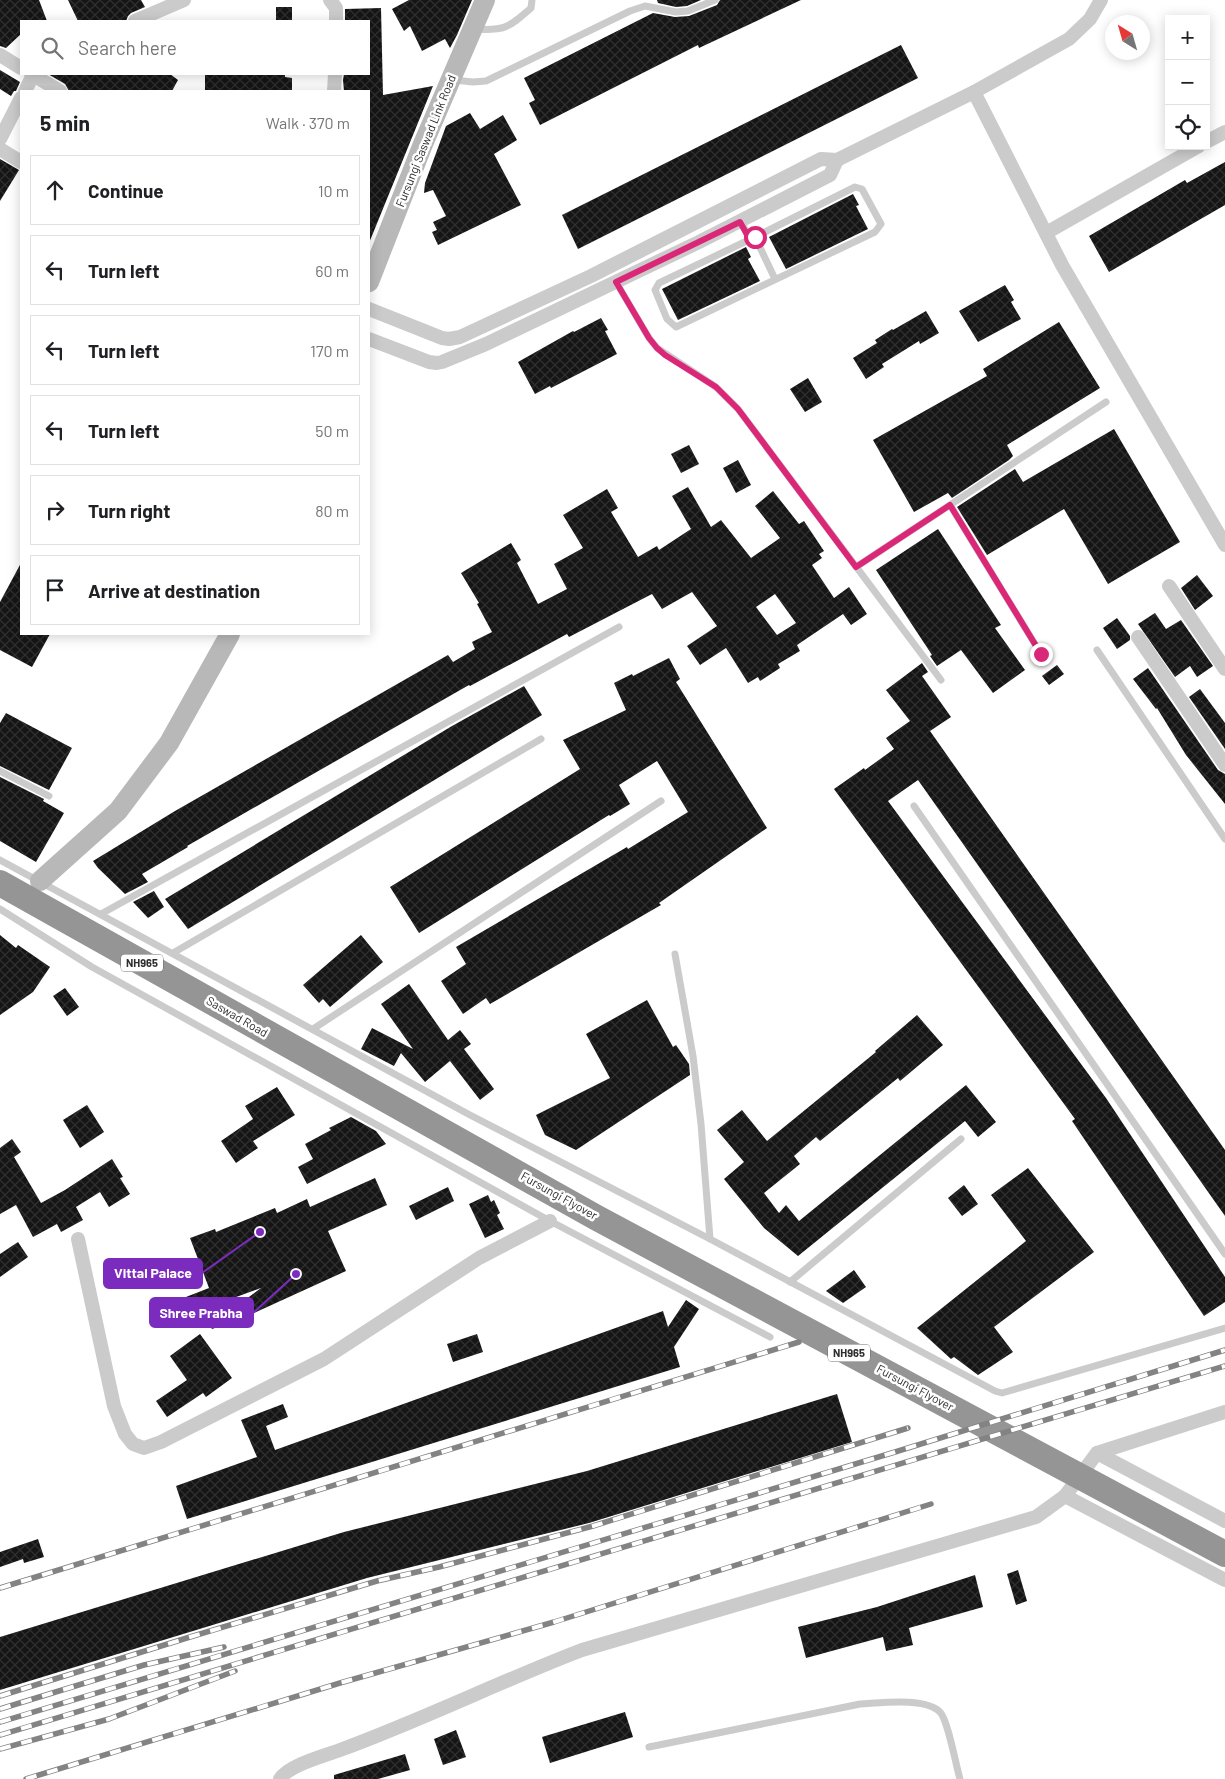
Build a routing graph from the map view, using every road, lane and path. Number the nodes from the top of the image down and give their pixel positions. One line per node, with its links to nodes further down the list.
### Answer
1 (184, 0): 7 (street)
2 (330, 0): 8 (street)
3 (485, 0): 9 (street, Fursungi Saswad Link Road)
4 (532, 0): 9 (lane)
5 (715, 0): 15 (lane)
6 (1101, 0): 19 (street)
7 (137, 20)
8 (336, 20)
9 (472, 29): 15 (street, Fursungi Saswad Link Road)
10 (0, 56): 11 (street)
11 (20, 67)
12 (29, 75): 16 (street)
13 (33, 75): 17 (street)
14 (335, 75): 18 (street)
15 (451, 80): 31 (street, Fursungi Saswad Link Road)
16 (25, 90)
17 (58, 90)
18 (334, 90)
19 (974, 92): 26 (street); 29 (street)
20 (20, 100): 22 (street)
21 (1225, 132): 23 (street)
22 (0, 139)
23 (1210, 140)
24 (0, 149): 27 (street)
25 (1192, 150): 29 (street)
26 (837, 160): 28 (street); 34 (street)
27 (20, 161)
28 (740, 222): 30 (lane); 33 (street)
29 (1046, 233): 38 (street)
30 (752, 238): 32 (lane); 32 (lane); 32 (lane)
31 (370, 276)
32 (775, 279)
33 (616, 282): 35 (street); 39 (lane)
34 (370, 309)
35 (370, 339)
36 (1106, 402): 37 (lane)
37 (950, 505): 39 (lane); 45 (lane)
38 (1225, 546)
39 (856, 567): 47 (lane)
40 (1168, 586): 46 (street)
41 (619, 627): 59 (lane)
42 (229, 635): 56 (street)
43 (1138, 637): 49 (street)
44 (1098, 650): 54 (lane)
45 (1041, 654)
46 (1225, 669)
47 (941, 680)
48 (541, 739): 60 (lane)
49 (1225, 765)
50 (0, 771): 51 (lane)
51 (49, 796)
52 (662, 801): 62 (lane)
53 (914, 806): 68 (lane)
54 (1225, 839)
55 (0, 860): 56 (lane)
56 (40, 881): 59 (lane)
57 (0, 883): 64 (highway, Saswad Road / NH965)
58 (0, 909): 65 (lane)
59 (101, 914): 60 (lane)
60 (173, 953): 62 (lane)
61 (674, 954): 67 (lane)
62 (313, 1030): 67 (lane)
63 (961, 1139): 69 (lane)
64 (474, 1149): 76 (highway, Fursungi Flyover / NH965)
65 (550, 1221): 66 (street); 71 (lane)
66 (78, 1239)
67 (710, 1239): 69 (lane)
68 (1225, 1254)
69 (790, 1282): 70 (lane)
70 (1225, 1328)
71 (770, 1337)
72 (1225, 1412): 73 (street)
73 (1097, 1453): 74 (street); 75 (street)
74 (1065, 1496): 77 (street); 79 (street)
75 (1225, 1521)
76 (1225, 1554)
77 (1225, 1580)
78 (649, 1747): 80 (lane)
79 (279, 1778)
80 (960, 1779)

